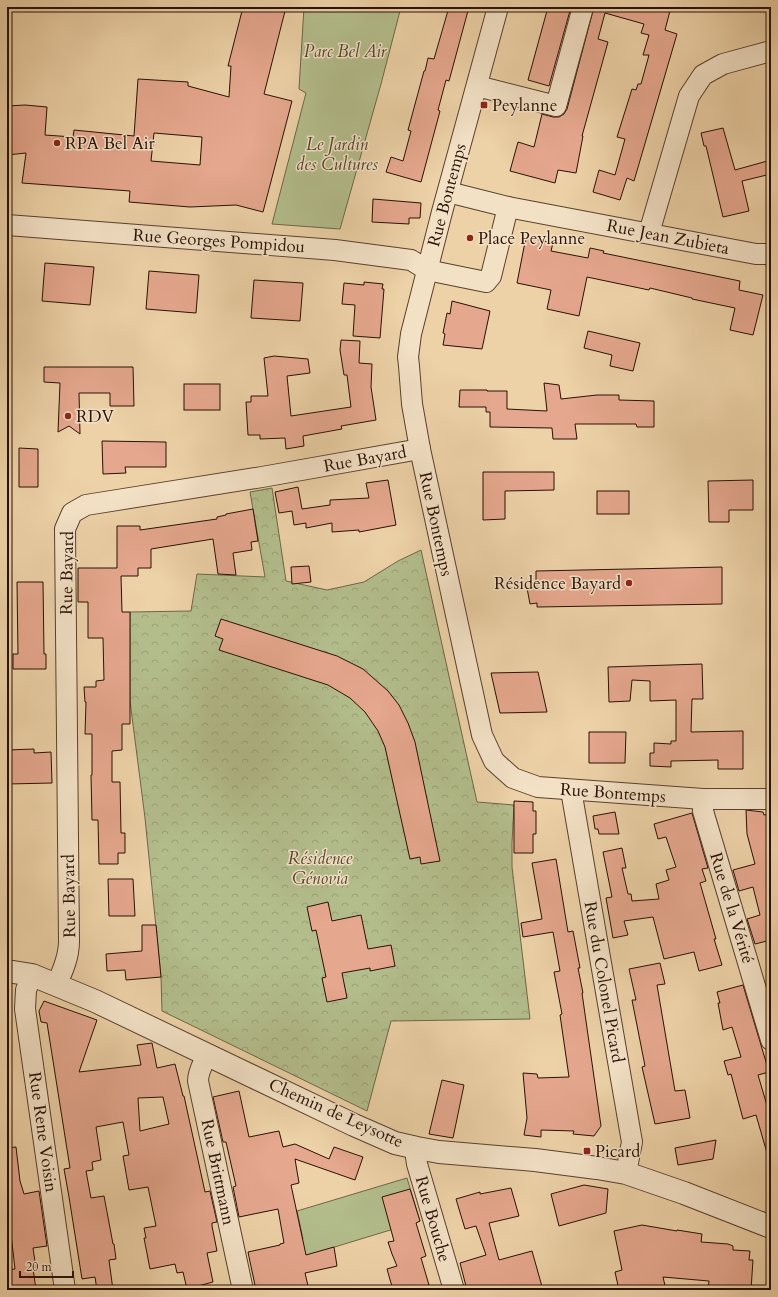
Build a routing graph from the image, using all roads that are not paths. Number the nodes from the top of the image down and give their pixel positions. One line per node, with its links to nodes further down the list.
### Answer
1 (498, 7): 4 (street, Rue Bontemps)
2 (583, 7): 4 (street)
3 (771, 51): 8 (street)
4 (477, 86): 5 (street, Rue Bontemps)
5 (448, 192): 6 (street, Rue Jean Zubieta); 10 (street, Rue Bontemps)
6 (508, 207): 8 (street, Rue Jean Zubieta); 10 (street, Rue Georges Pompidou)
7 (7, 225): 10 (street, Rue Georges Pompidou)
8 (649, 233): 9 (street, Rue Jean Zubieta)
9 (771, 254)
10 (427, 270): 11 (street, Rue Bontemps)
11 (420, 449): 12 (street, Rue Bontemps); 18 (street, Rue Bayard)
12 (571, 790): 13 (street, Rue Bontemps); 22 (street, Rue du Colonel Picard)
13 (703, 799): 14 (street, Rue Bontemps); 19 (street, Rue de la Vérité)
14 (771, 799)
15 (7, 957): 17 (street, Chemin de Leysotte)
16 (7, 971): 17 (street, Chemin de Leysotte)
17 (32, 975): 18 (street, Chemin de Leysotte); 24 (street, Rue Rene Voisin)
18 (56, 985): 20 (street, Chemin de Leysotte)
19 (771, 1040)
20 (207, 1055): 21 (street, Chemin de Leysotte); 25 (street, Rue Brittmann)
21 (417, 1148): 22 (street, Chemin de Leysotte); 26 (street, Rue Bouche)
22 (626, 1173): 23 (street, Chemin de Leysotte)
23 (771, 1227)
24 (66, 1290)
25 (243, 1290)
26 (454, 1290)

